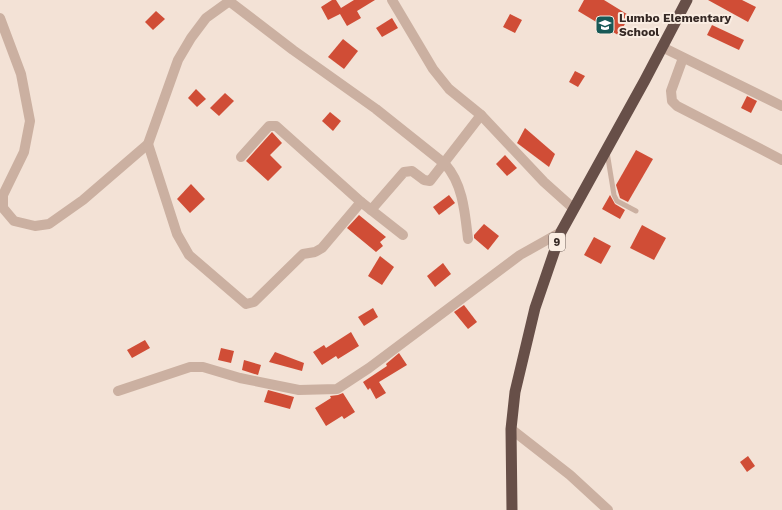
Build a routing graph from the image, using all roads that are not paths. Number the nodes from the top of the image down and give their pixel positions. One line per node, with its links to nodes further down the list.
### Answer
1 (230, 0): 9 (street); 13 (street)
2 (392, 0): 8 (street)
3 (687, 0): 5 (highway, 9)
4 (0, 18): 9 (street)
5 (662, 48): 6 (street); 10 (highway, 9)
6 (683, 58): 7 (street); 12 (street)
7 (782, 106)
8 (481, 115): 13 (street); 15 (street)
9 (148, 144): 14 (street)
10 (607, 147): 15 (highway, 9); 17 (lane)
11 (241, 157): 14 (street)
12 (782, 160)
13 (445, 164): 16 (street); 20 (street)
14 (361, 202): 16 (street)
15 (573, 208): 18 (highway, 9)
16 (371, 210): 19 (street)
17 (636, 212)
18 (561, 232): 21 (street); 22 (highway, 9)
19 (403, 235)
20 (468, 239)
21 (118, 391)
22 (510, 429): 23 (highway, 9); 24 (street)
23 (512, 510)
24 (608, 510)

